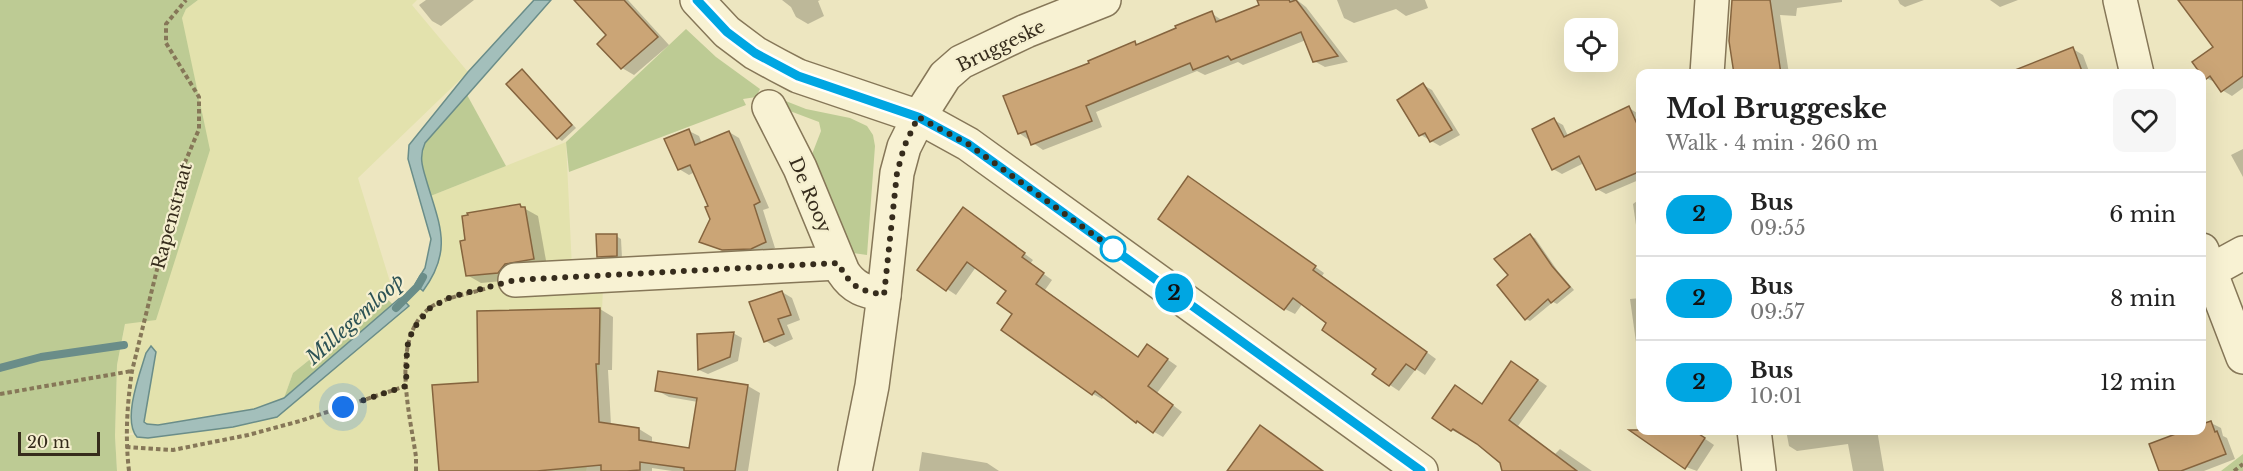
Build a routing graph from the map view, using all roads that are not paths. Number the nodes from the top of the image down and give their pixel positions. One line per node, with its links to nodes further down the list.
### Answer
1 (697, 0): 8 (street)
2 (1104, 0): 8 (street, Bruggeske)
3 (1712, 0): 5 (street)
4 (2120, 0): 6 (street)
5 (1707, 69)
6 (2136, 69)
7 (769, 107): 11 (street, De Rooy)
8 (918, 117): 13 (street); 17 (street)
9 (2243, 253): 10 (street)
10 (2206, 261): 14 (street)
11 (838, 263): 12 (street); 13 (street, De Rooy)
12 (515, 280)
13 (884, 295): 16 (street)
14 (2243, 357)
15 (1755, 435): 18 (street)
16 (855, 471)
17 (1421, 471)
18 (1759, 471)

